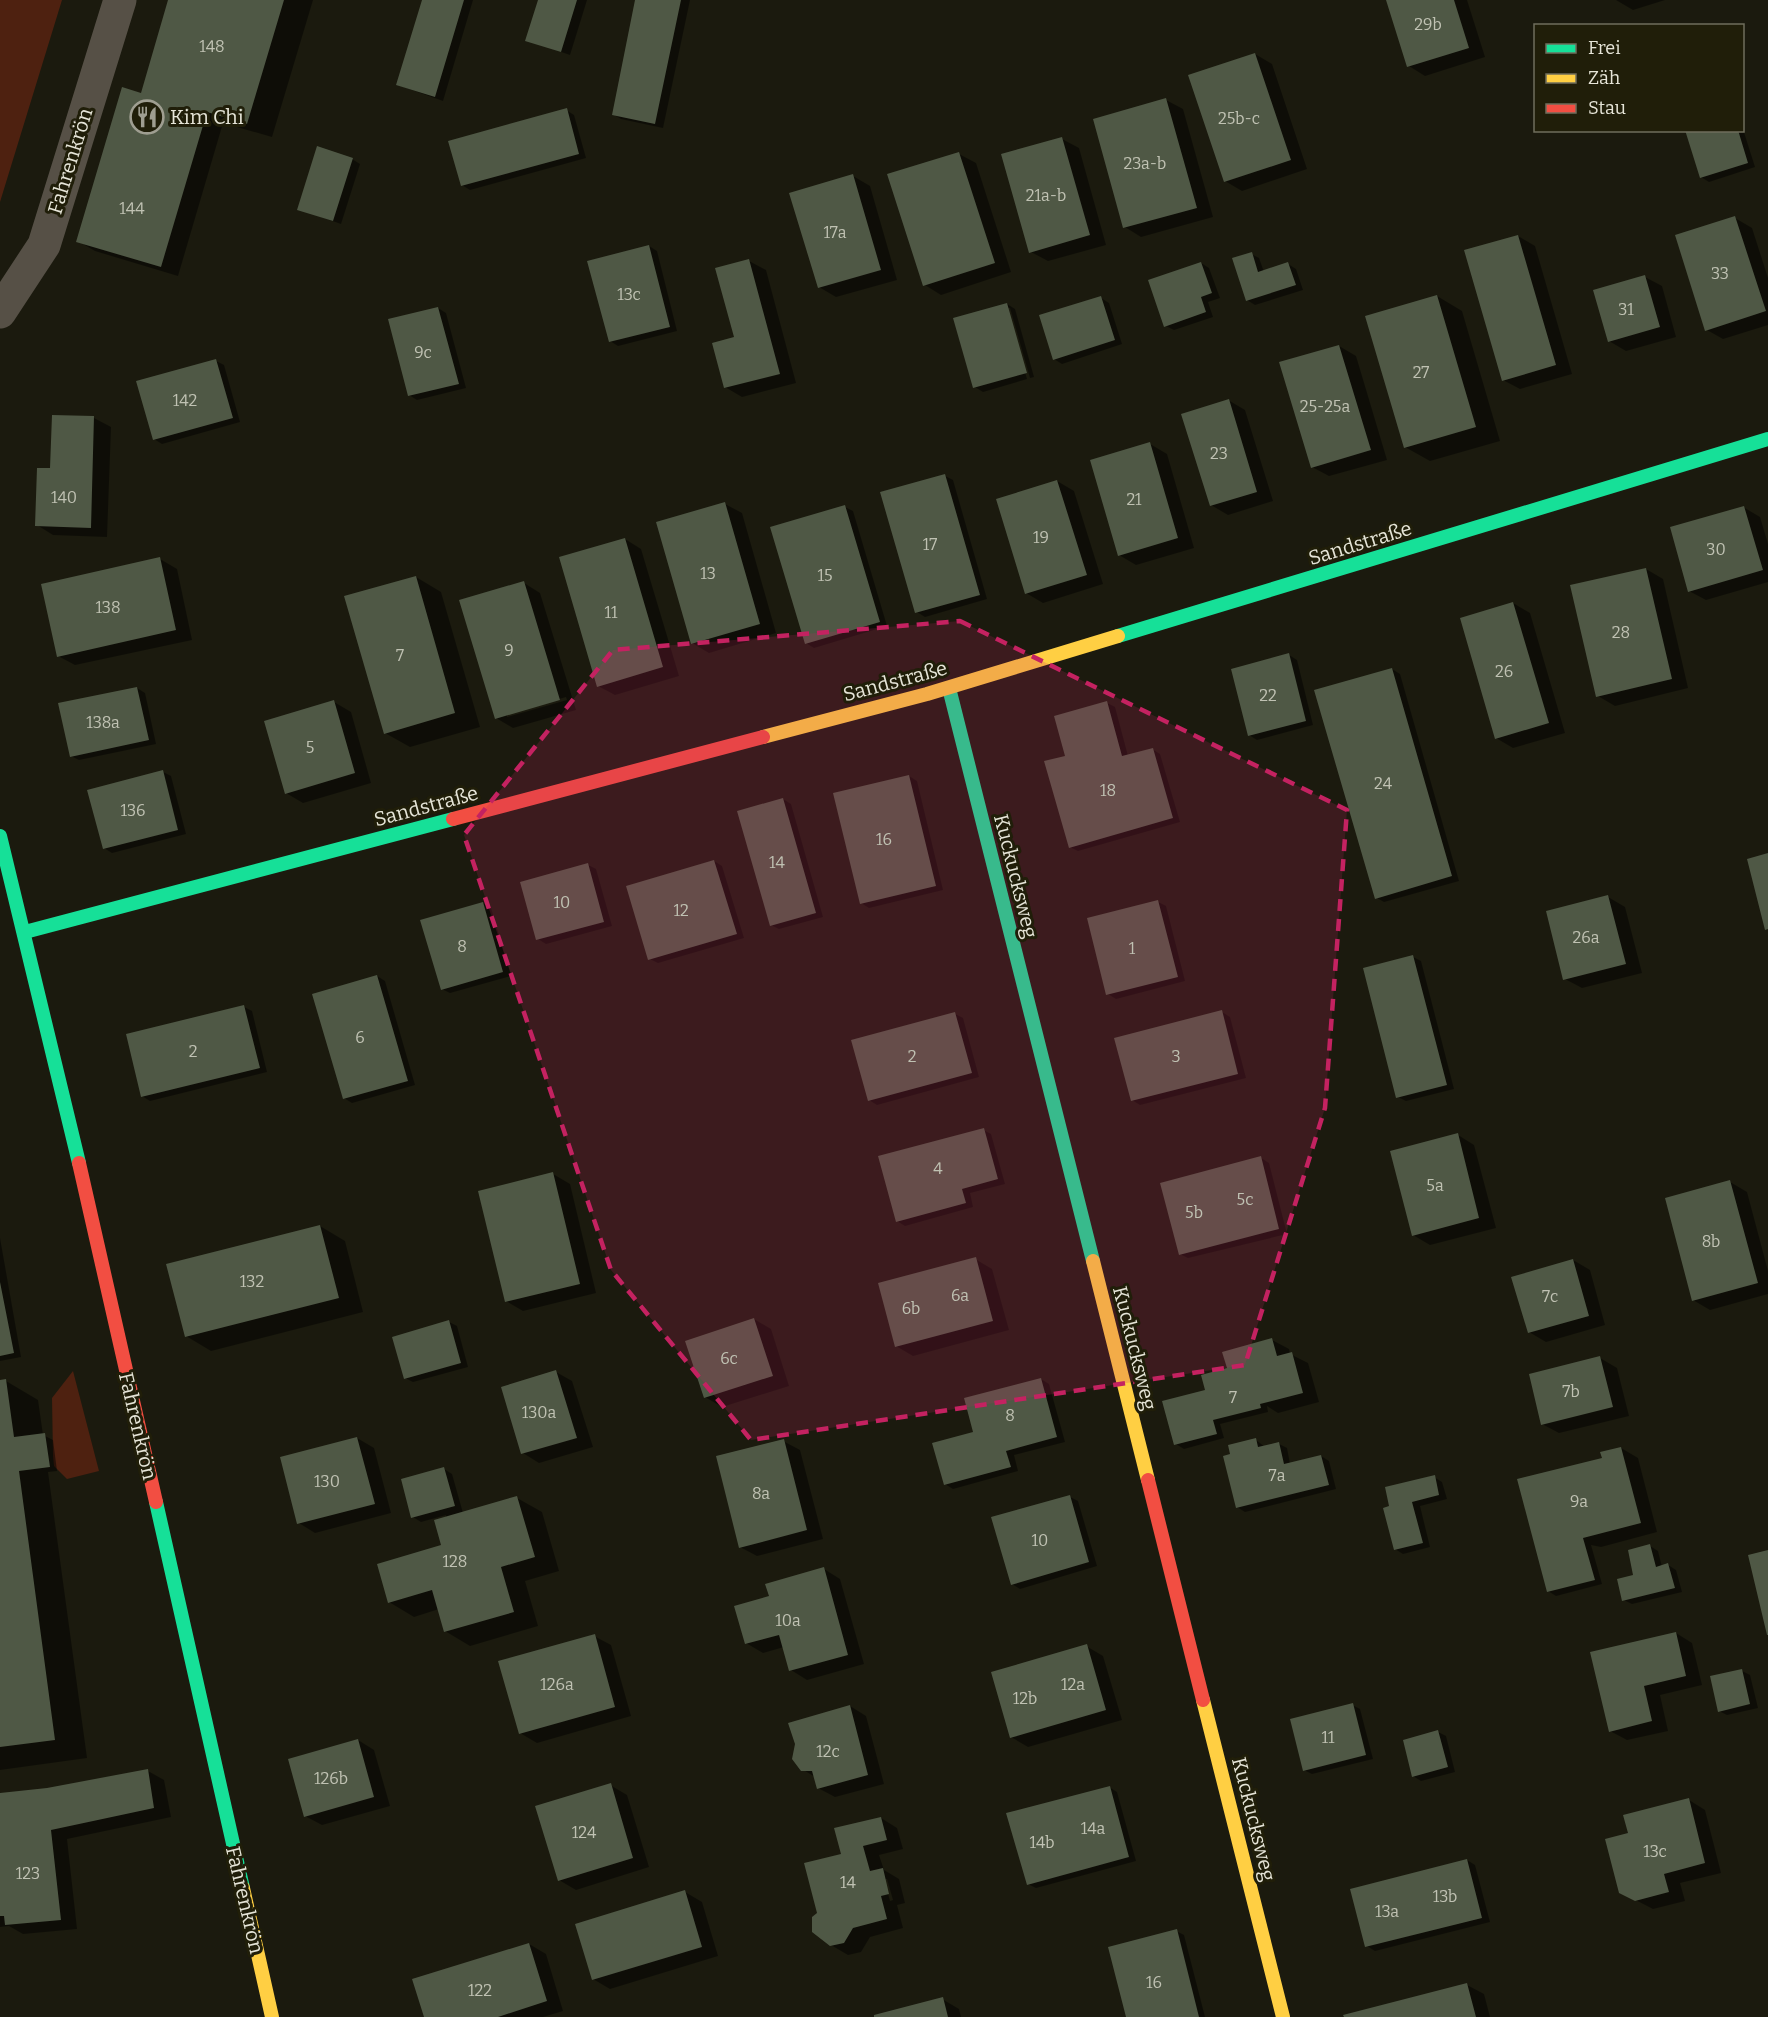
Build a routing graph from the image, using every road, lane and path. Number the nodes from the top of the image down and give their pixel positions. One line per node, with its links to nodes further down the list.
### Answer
1 (120, 0): 2 (street, Fahrenkrön)
2 (0, 312)
3 (1768, 440): 4 (street, Sandstraße)
4 (949, 688): 6 (street, Sandstraße); 8 (street, Kuckucksweg)
5 (0, 836): 6 (street, Fahrenkrön)
6 (25, 932): 7 (street, Fahrenkrön)
7 (272, 2017)
8 (1283, 2017)

